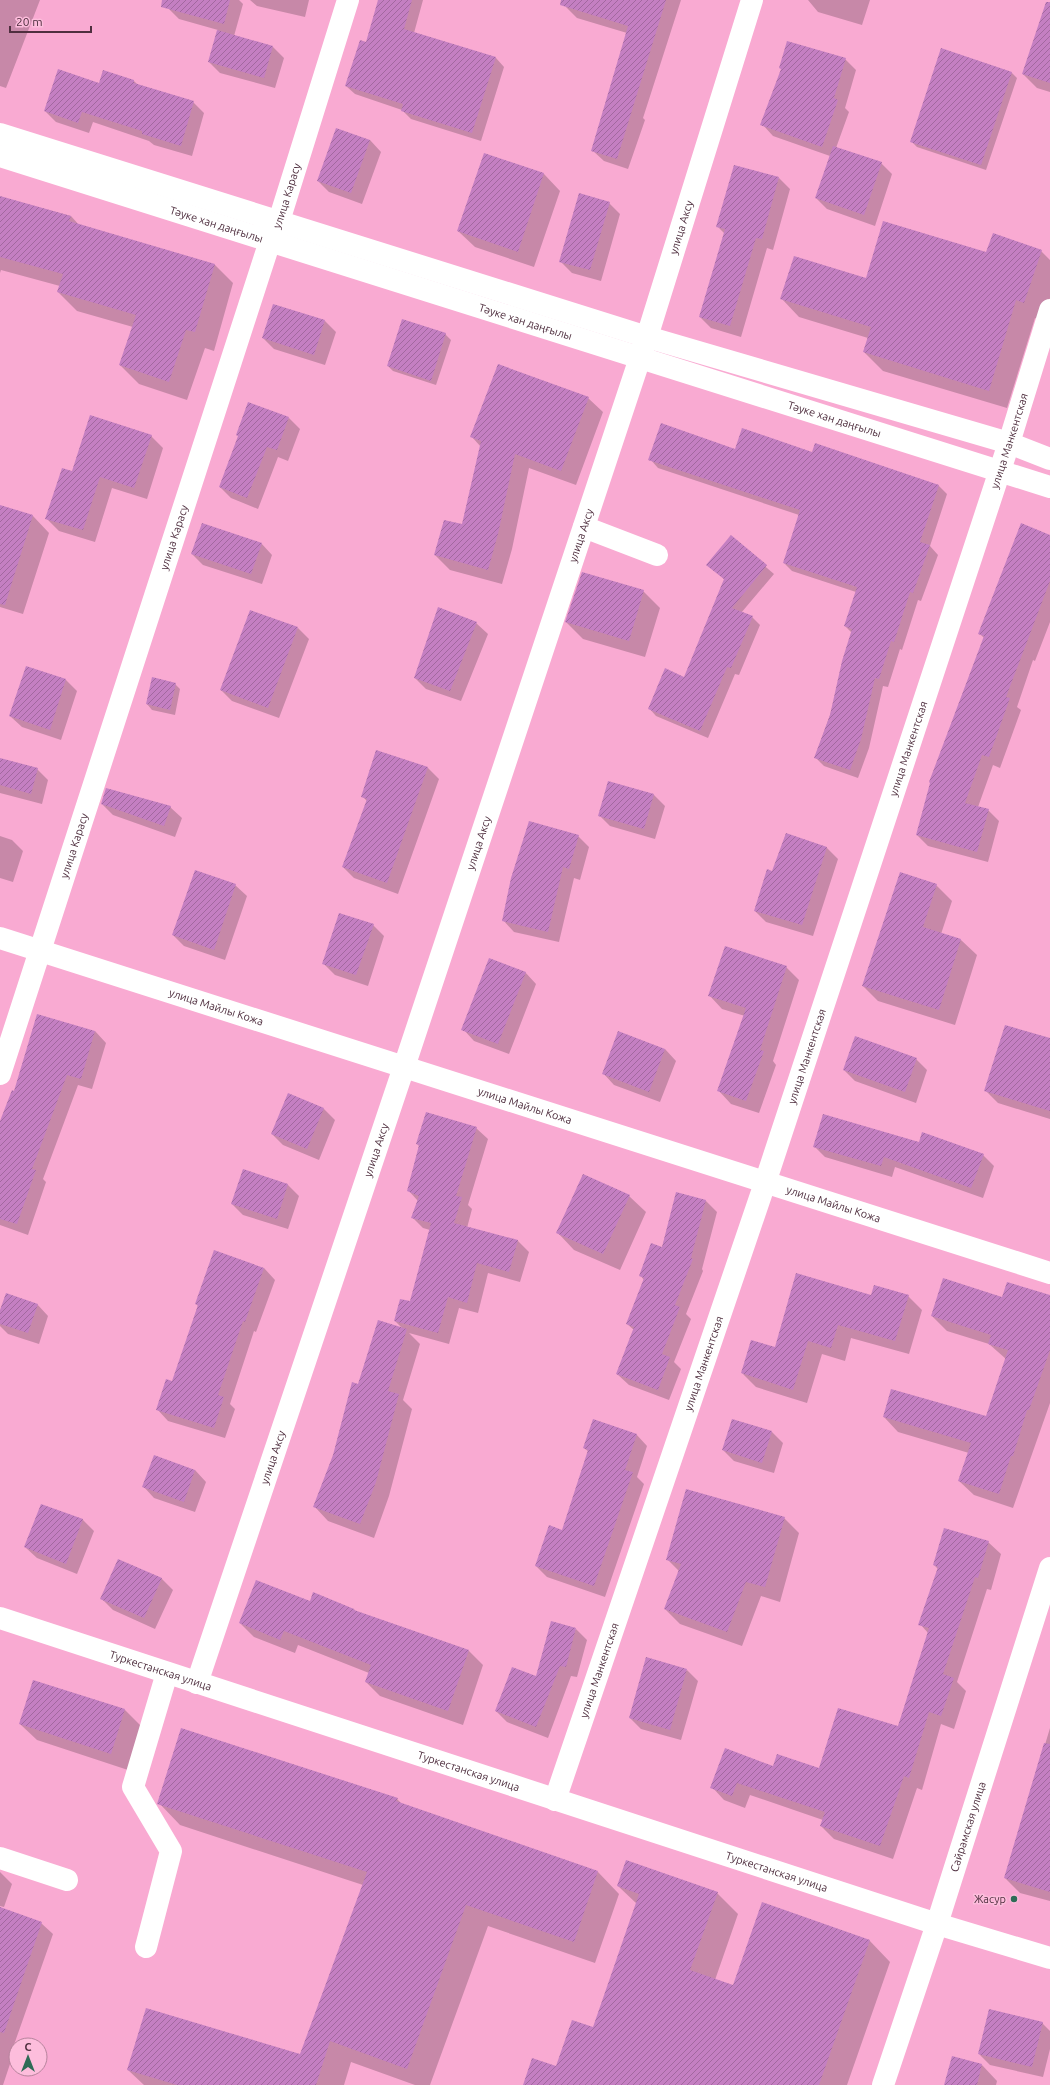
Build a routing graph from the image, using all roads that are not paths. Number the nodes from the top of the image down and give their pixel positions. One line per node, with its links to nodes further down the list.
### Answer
1 (348, 0): 5 (street, улица Карасу)
2 (752, 0): 8 (street, улица Аксу)
3 (0, 134): 5 (street, Тәуке хан даңғылы)
4 (0, 156): 6 (street, Тәуке хан даңғылы)
5 (279, 221): 6 (street, улица Карасу); 8 (street, Тәуке хан даңғылы)
6 (270, 241): 9 (street, Тәуке хан даңғылы); 17 (street, улица Карасу)
7 (1050, 310): 10 (street, улица Манкентская)
8 (647, 336): 9 (street, улица Аксу); 10 (street, Тәуке хан даңғылы)
9 (640, 358): 12 (street, Тәуке хан даңғылы); 14 (street, улица Аксу)
10 (1009, 443): 11 (street, Тәуке хан даңғылы); 12 (street, улица Манкентская)
11 (1050, 459)
12 (1000, 472): 13 (street, Тәуке хан даңғылы); 20 (street, улица Манкентская)
13 (1050, 488)
14 (584, 527): 15 (street); 18 (street, улица Аксу)
15 (657, 555)
16 (0, 938): 17 (street, улица Майлы Кожа)
17 (40, 951): 18 (street, улица Майлы Кожа); 19 (street, улица Карасу)
18 (404, 1067): 20 (street, улица Майлы Кожа); 25 (street, улица Аксу)
19 (0, 1074)
20 (765, 1183): 21 (street, улица Майлы Кожа); 26 (street, улица Манкентская)
21 (1050, 1273)
22 (1050, 1568): 29 (street, Сайрамская улица)
23 (0, 1618): 24 (street, Туркестанская улица)
24 (166, 1673): 25 (street, Туркестанская улица); 30 (street)
25 (197, 1683): 26 (street, Туркестанская улица)
26 (555, 1800): 29 (street, Туркестанская улица)
27 (0, 1858): 28 (street)
28 (67, 1880)
29 (937, 1924): 31 (street, Туркестанская улица); 32 (street, Сайрамская улица)
30 (146, 1947)
31 (1050, 1958)
32 (883, 2085)

